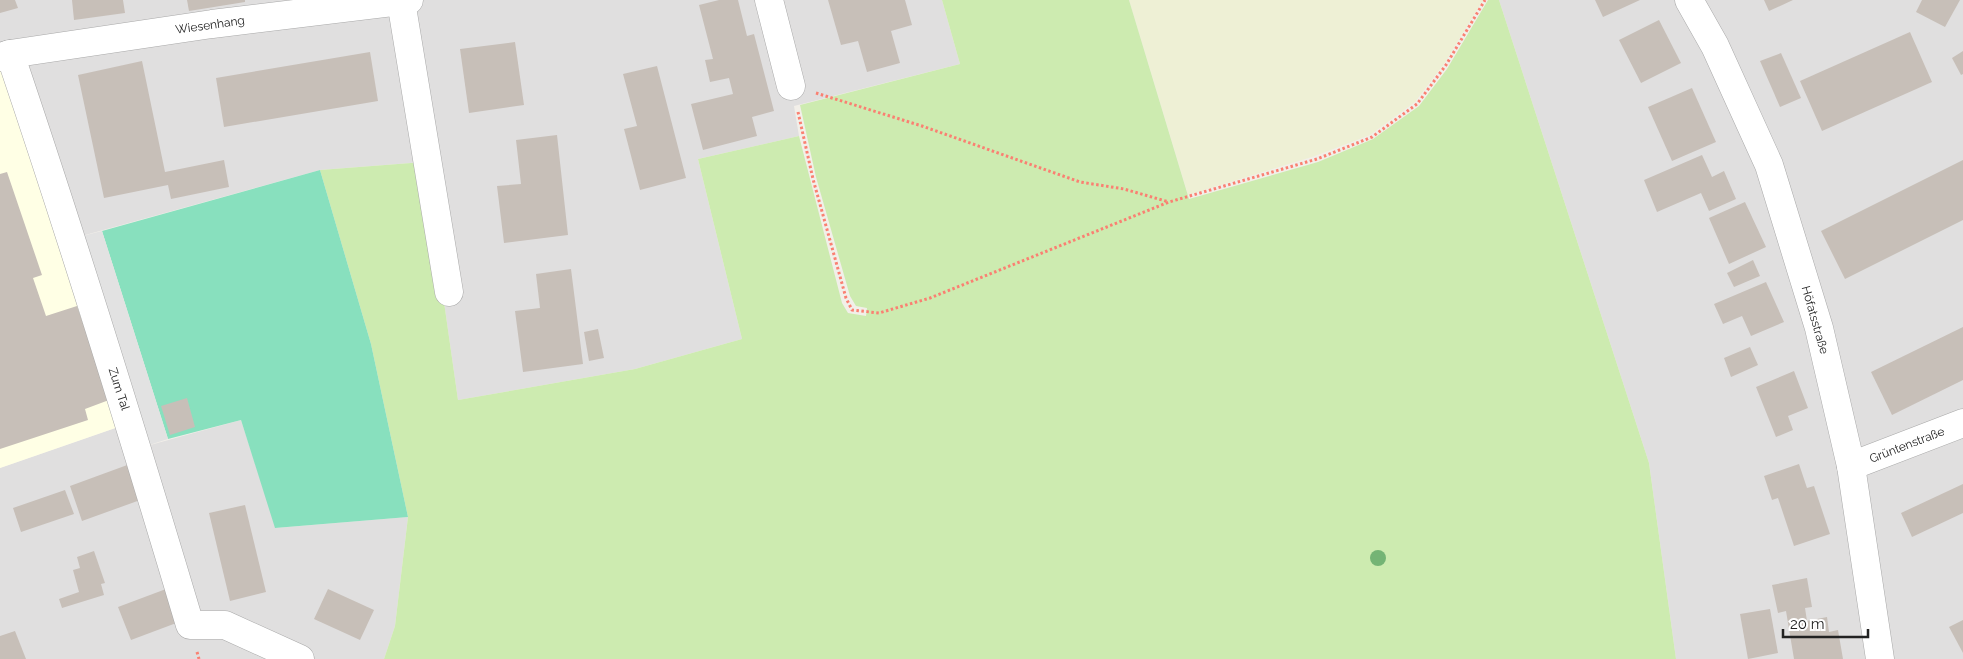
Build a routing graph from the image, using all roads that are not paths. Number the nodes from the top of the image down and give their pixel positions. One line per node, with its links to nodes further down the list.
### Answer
1 (405, 0): 4 (street, Wiesenhang); 6 (street)
2 (769, 0): 5 (street)
3 (1689, 0): 8 (street, Höfatsstraße)
4 (5, 55): 9 (street, Zum Tal)
5 (792, 86)
6 (449, 292)
7 (1963, 423): 8 (street, Grüntenstraße)
8 (1851, 466): 10 (street, Höfatsstraße)
9 (300, 659)
10 (1880, 659)

